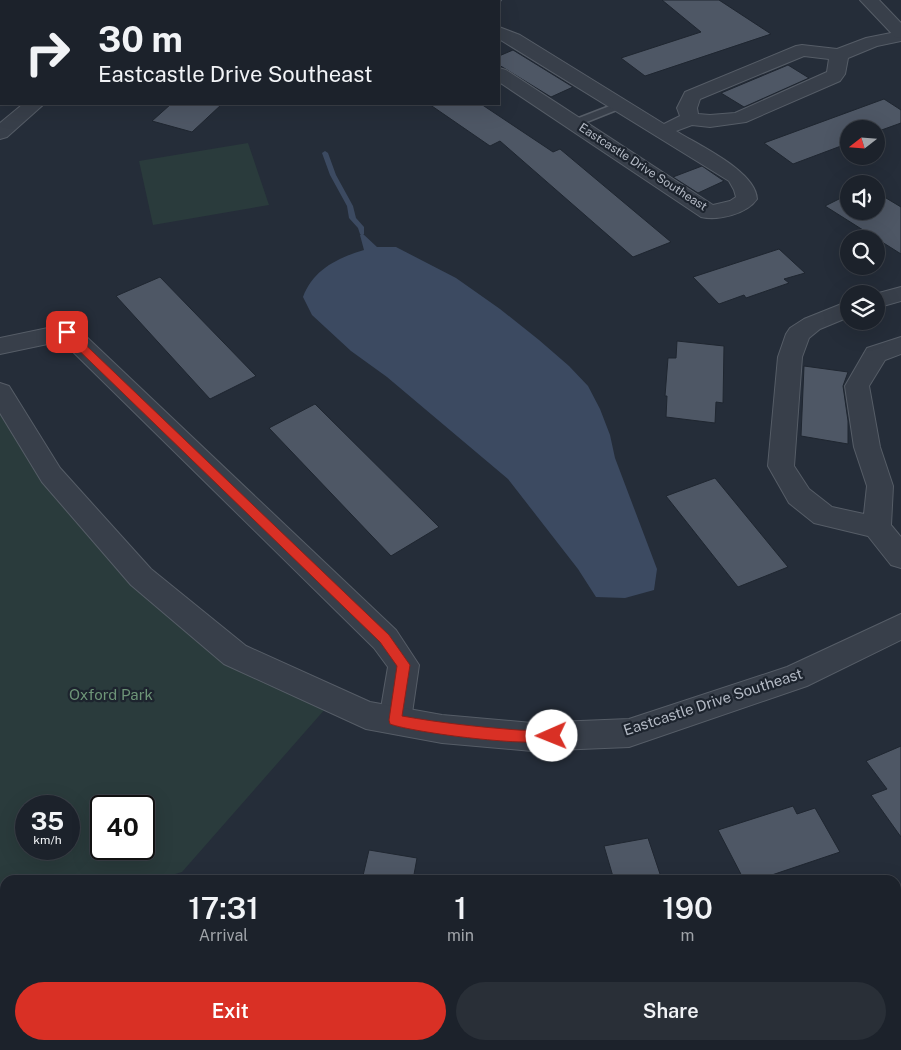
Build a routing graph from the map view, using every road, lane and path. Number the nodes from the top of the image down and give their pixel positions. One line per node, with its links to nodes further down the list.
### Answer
1 (869, 0): 3 (street)
2 (500, 32): 7 (street, Eastcastle Drive Southeast)
3 (901, 34): 4 (street)
4 (839, 55): 8 (street); 8 (street)
5 (500, 75): 9 (street, Eastcastle Drive Southeast)
6 (33, 105): 11 (street)
7 (620, 105): 9 (lane); 10 (street, Eastcastle Drive Southeast)
8 (690, 119): 10 (street)
9 (575, 123): 10 (street, Eastcastle Drive Southeast)
10 (662, 130)
11 (0, 133)
12 (901, 294): 13 (street)
13 (885, 298)
14 (840, 312): 18 (street)
15 (901, 345): 18 (street)
16 (0, 346): 21 (street)
17 (0, 392): 21 (street, Eastcastle Drive Southeast)
18 (877, 527): 19 (street)
19 (901, 557)
20 (901, 626): 21 (street, Eastcastle Drive Southeast)
21 (395, 720)

